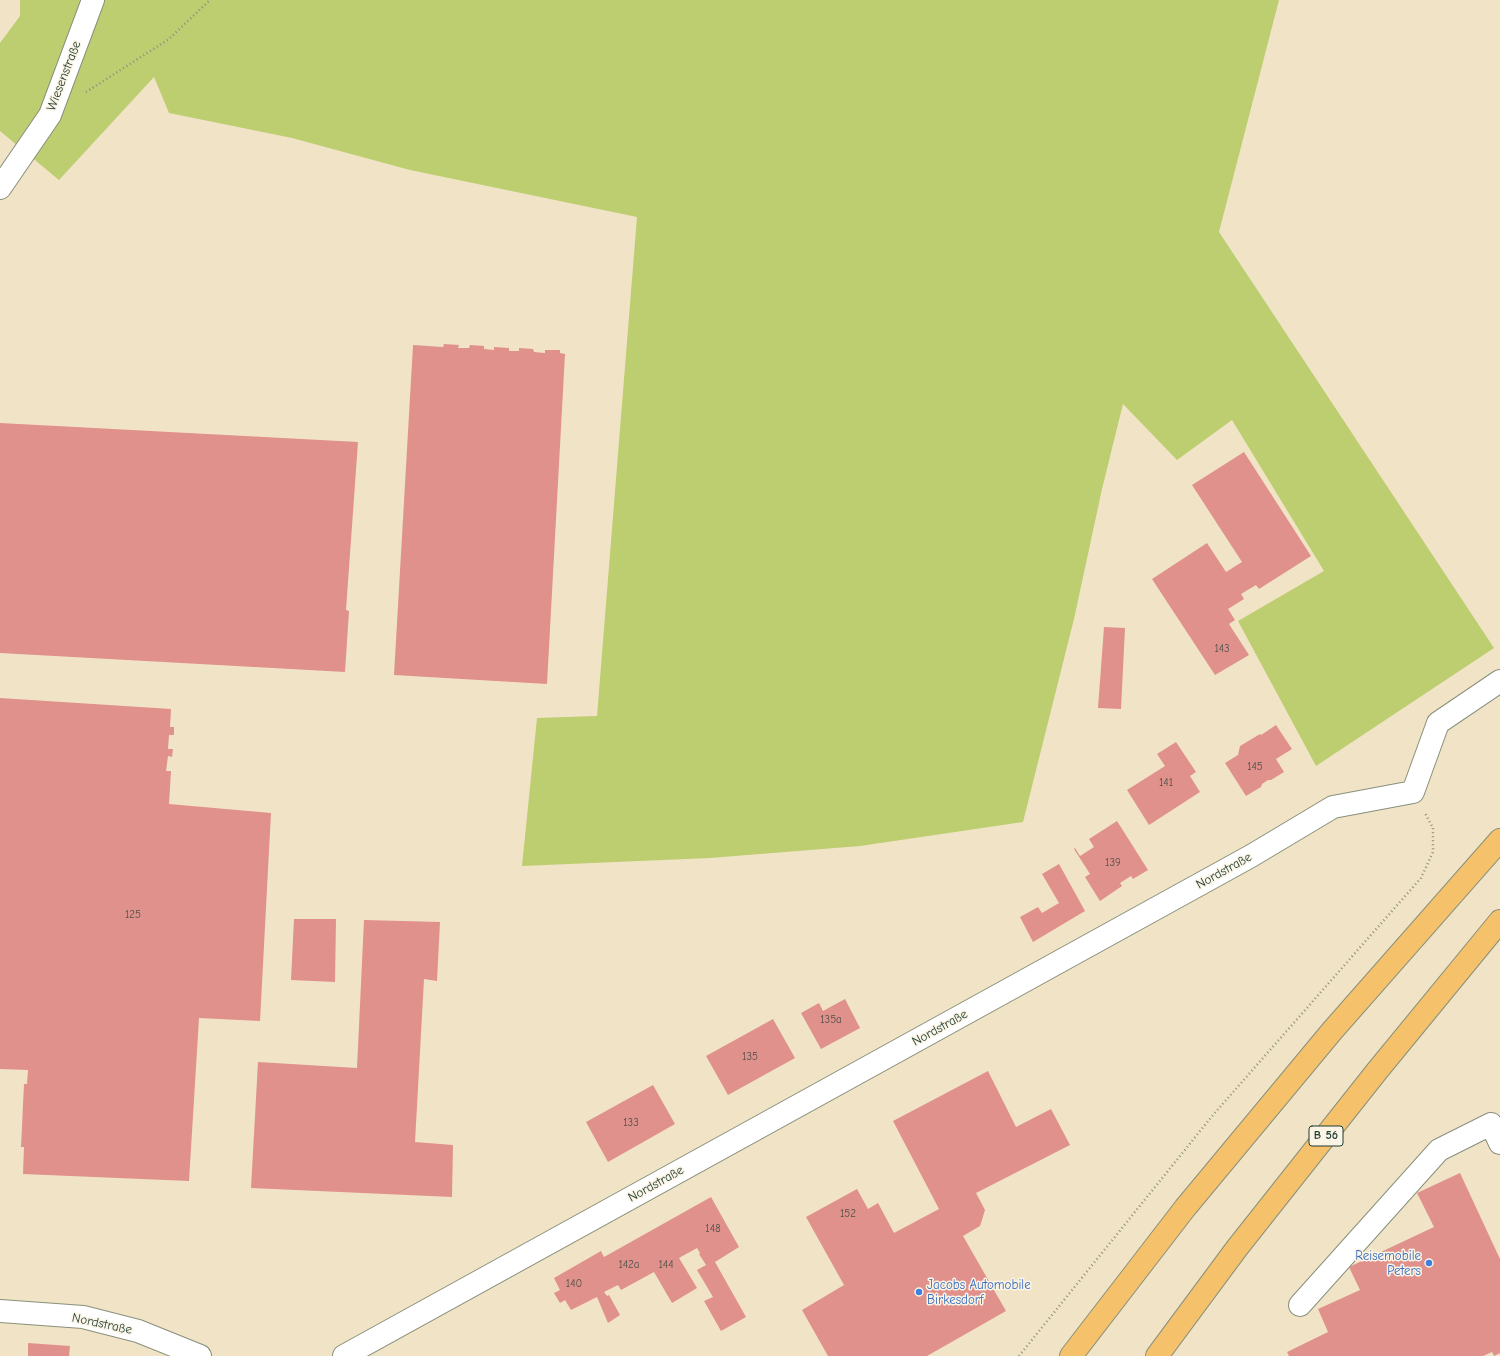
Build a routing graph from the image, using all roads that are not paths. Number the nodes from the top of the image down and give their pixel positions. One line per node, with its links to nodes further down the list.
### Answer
1 (93, 0): 2 (street, Wiesenstraße)
2 (0, 188)
3 (1500, 681): 10 (street, Nordstraße)
4 (1500, 840): 11 (main road)
5 (1500, 922): 12 (main road, B 56)
6 (1500, 1143): 7 (street)
7 (1300, 1305)
8 (0, 1311): 9 (street, Nordstraße)
9 (200, 1356)
10 (344, 1356)
11 (1071, 1356)
12 (1157, 1356)

